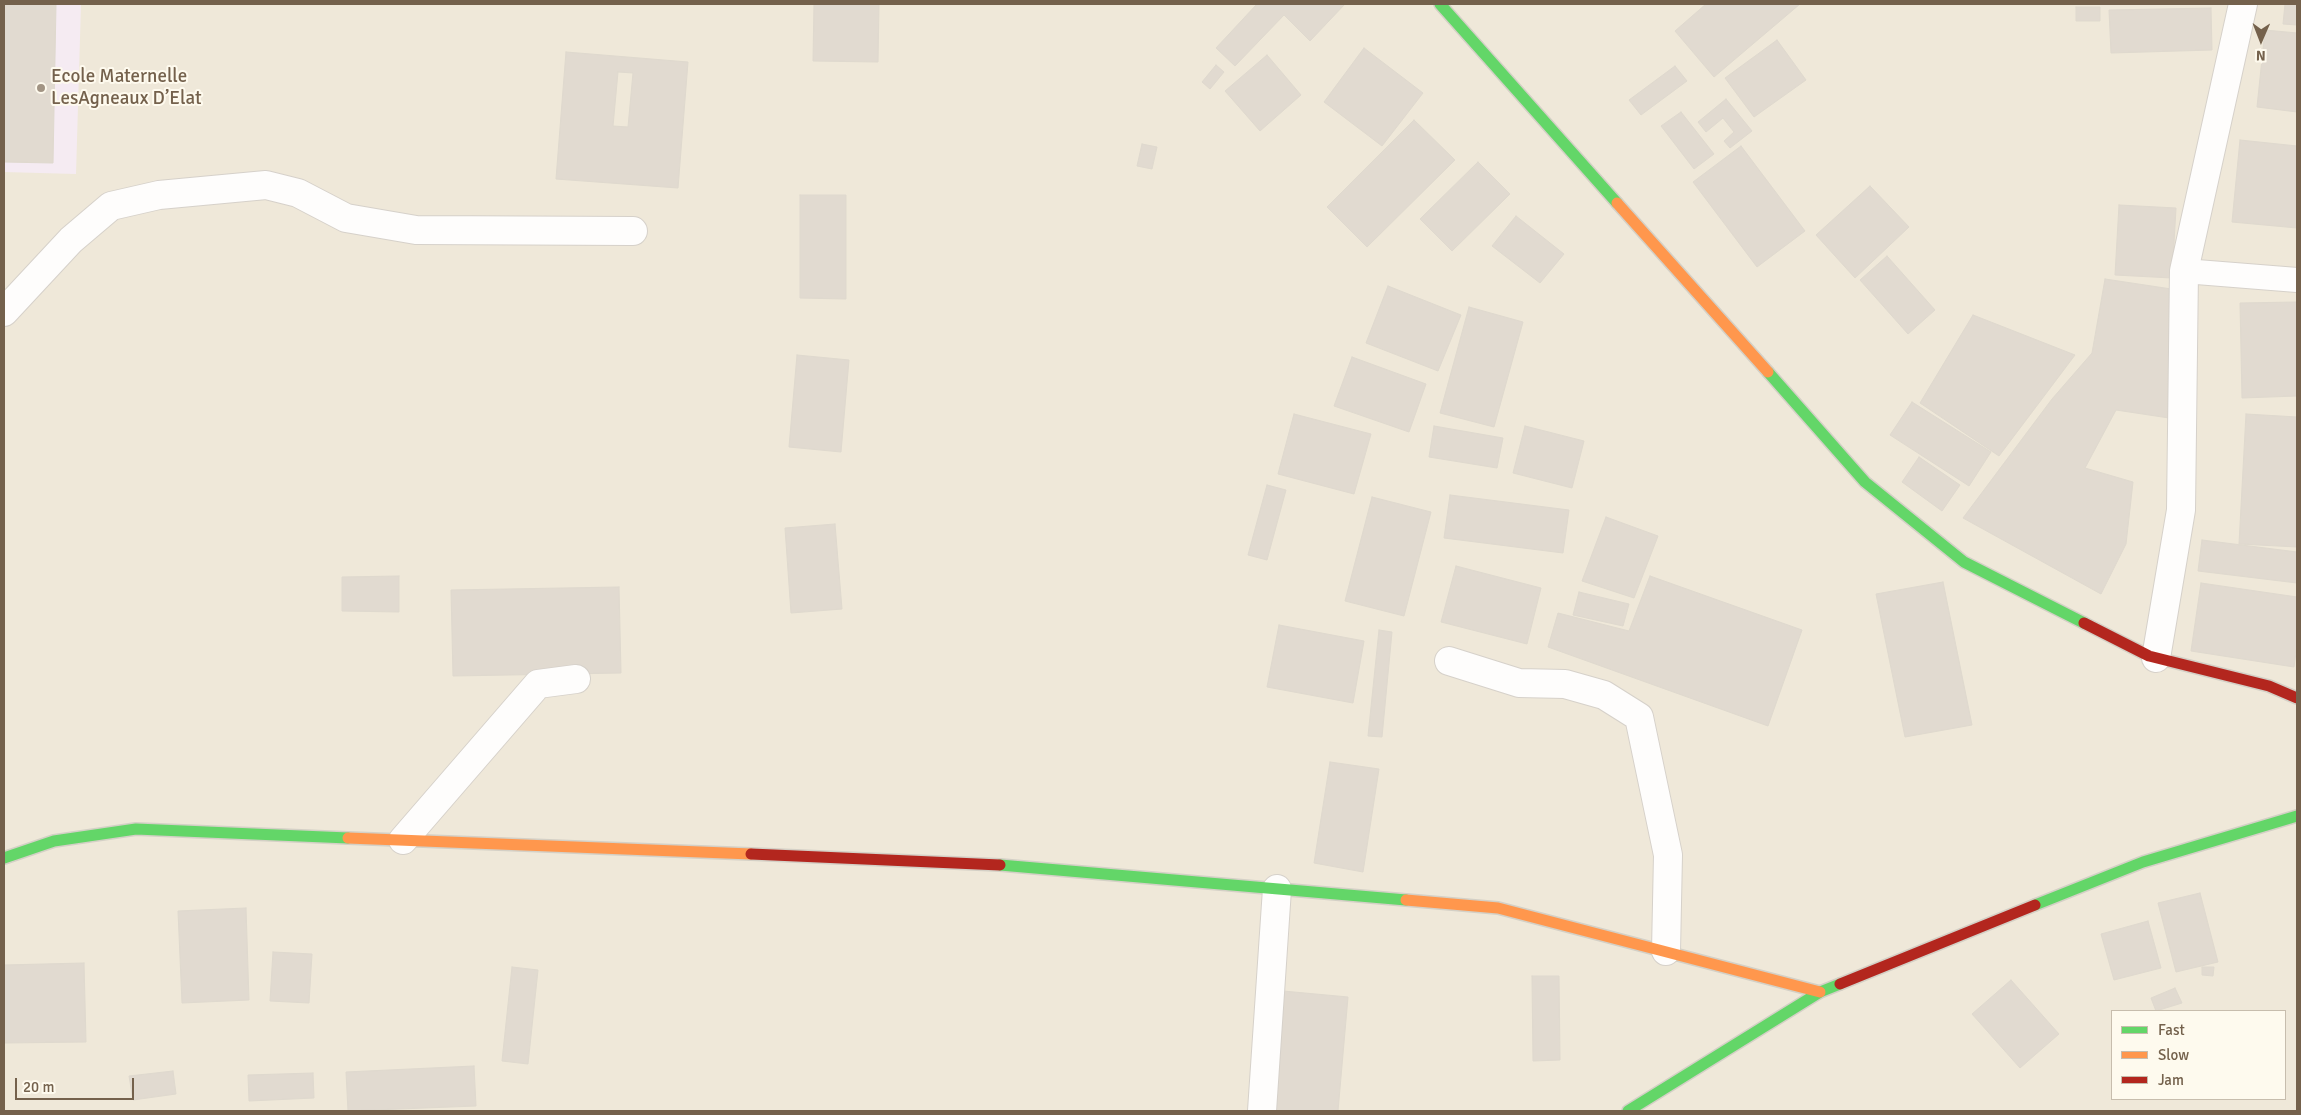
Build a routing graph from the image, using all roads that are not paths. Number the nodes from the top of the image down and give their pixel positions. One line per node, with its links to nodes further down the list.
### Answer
1 (1440, 4): 7 (street)
2 (2243, 4): 4 (street)
3 (633, 231): 6 (street)
4 (2184, 272): 5 (lane); 7 (street)
5 (2297, 280)
6 (4, 312)
7 (2156, 658): 10 (street)
8 (1449, 661): 15 (street)
9 (576, 679): 12 (street)
10 (2297, 698)
11 (2297, 816): 16 (street)
12 (403, 840): 13 (street); 14 (street)
13 (4, 858)
14 (1277, 889): 15 (street); 17 (street)
15 (1666, 951): 16 (street)
16 (1820, 992): 18 (street)
17 (1262, 1111)
18 (1628, 1111)

